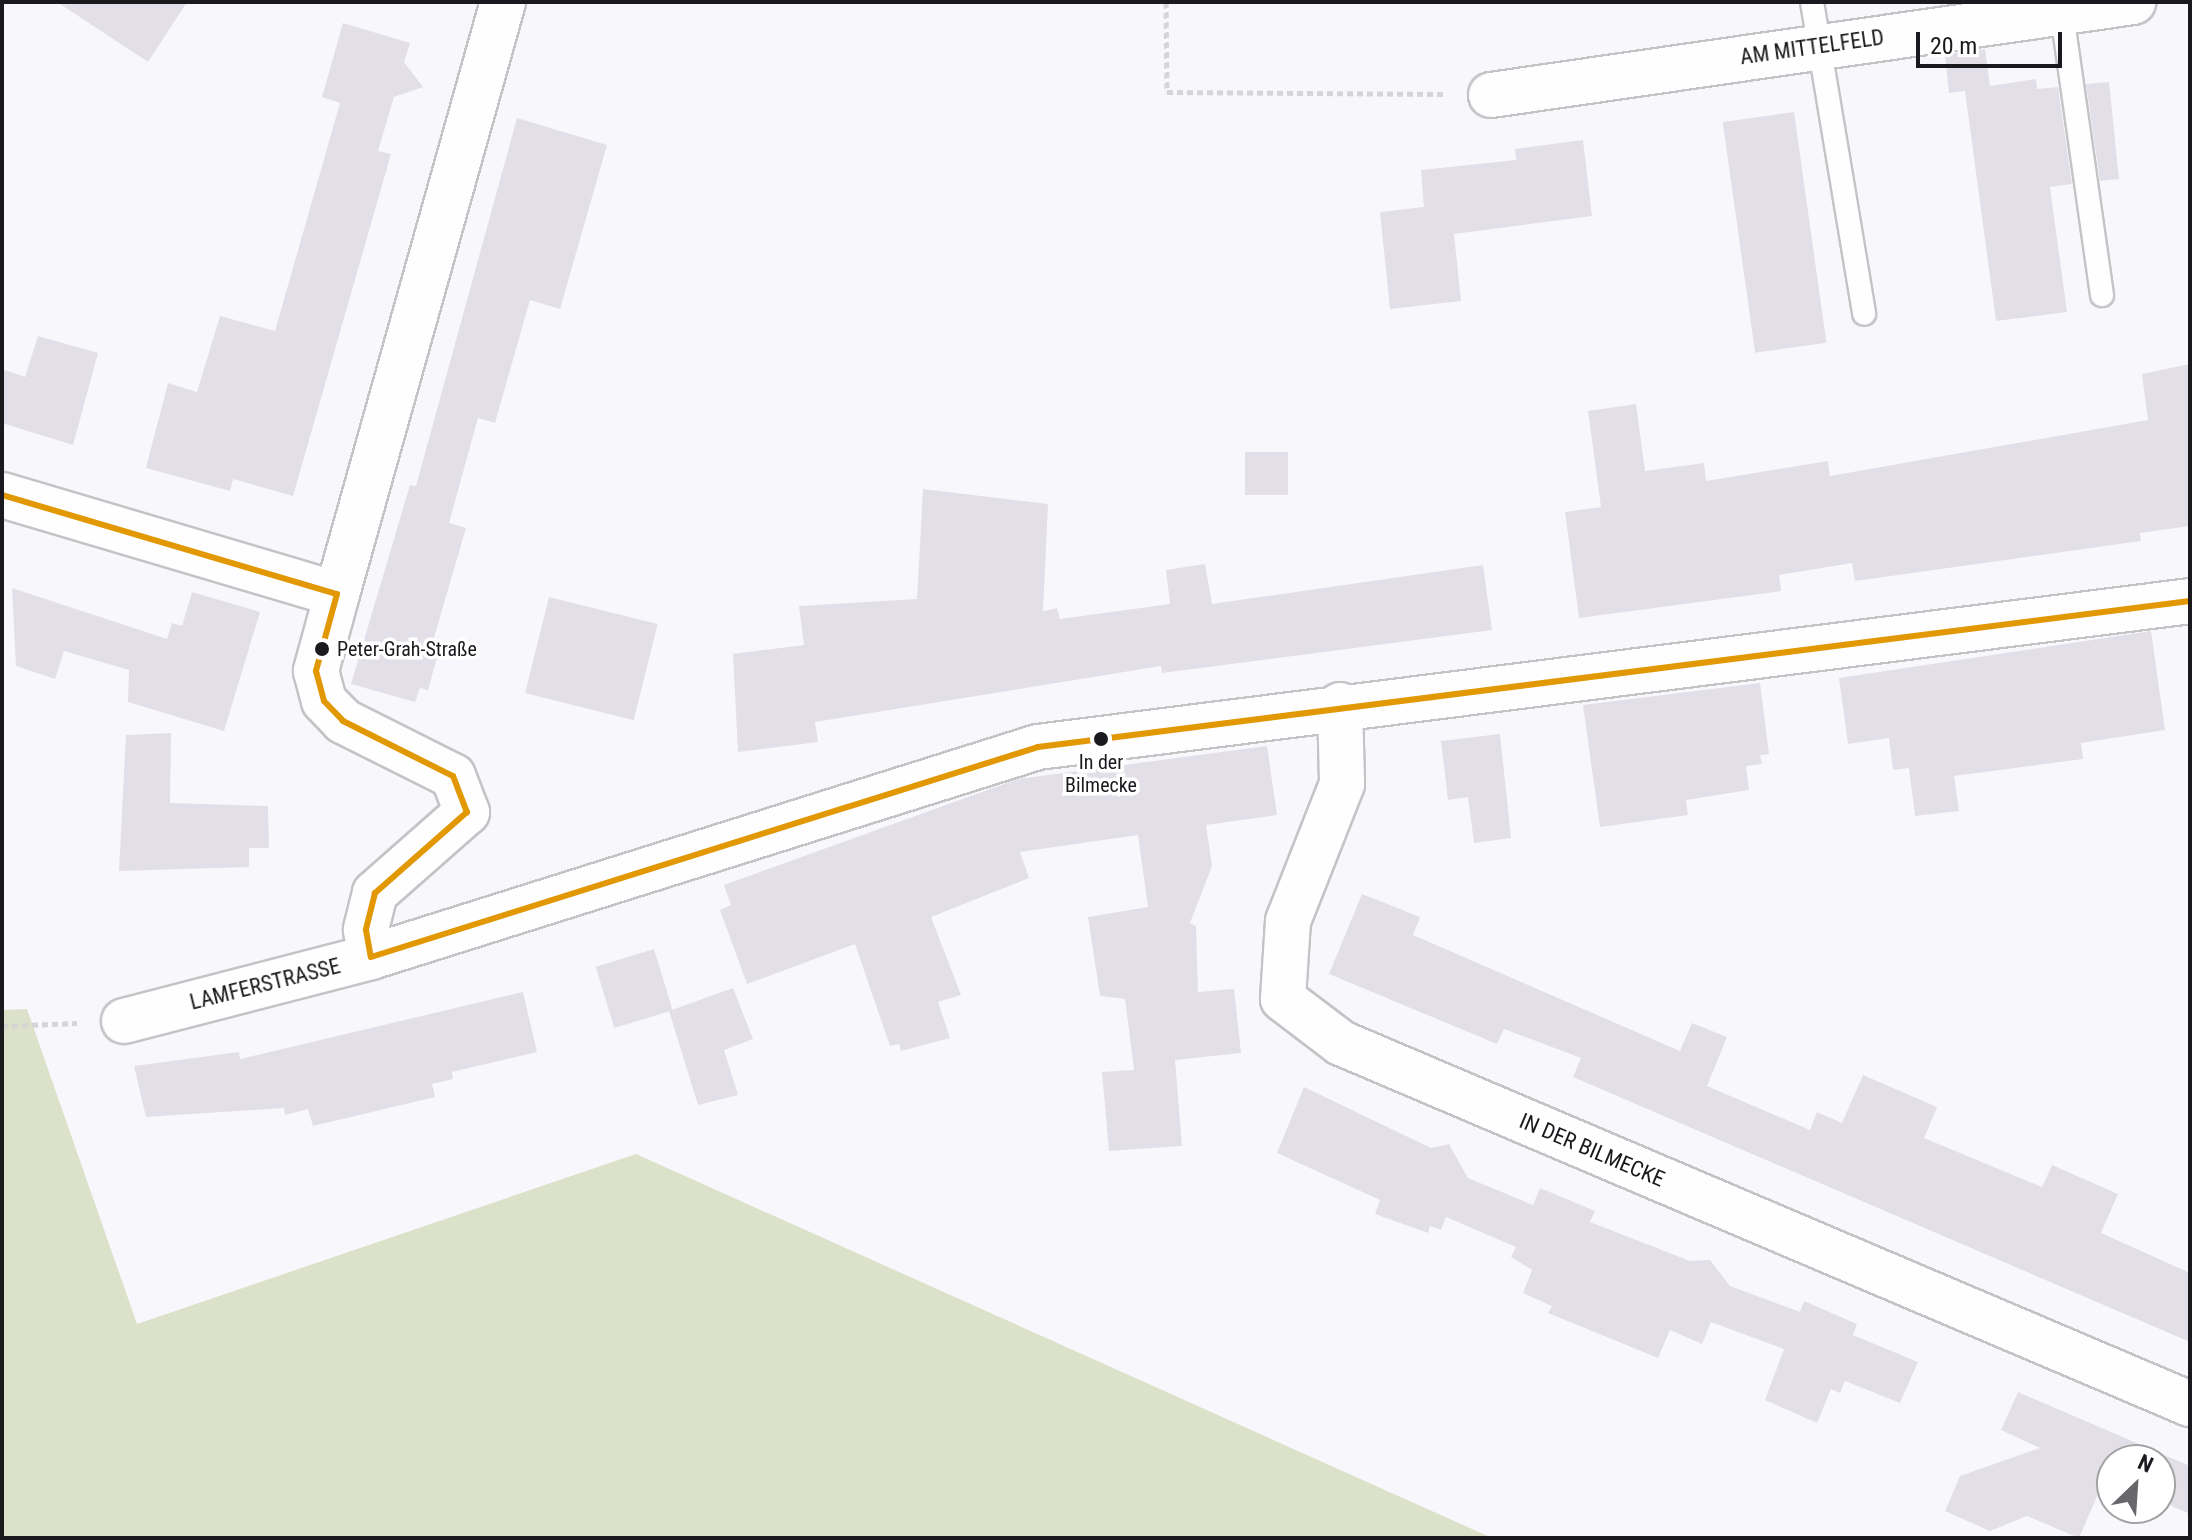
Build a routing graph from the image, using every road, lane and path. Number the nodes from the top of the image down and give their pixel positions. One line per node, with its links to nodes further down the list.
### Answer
1 (503, 2): 11 (street)
2 (1166, 2): 7 (path)
3 (1812, 2): 6 (lane)
4 (2133, 2): 5 (street, AM MITTELFELD)
5 (2061, 8): 6 (street, AM MITTELFELD); 8 (lane)
6 (1818, 46): 7 (street, AM MITTELFELD); 9 (lane)
7 (1491, 95)
8 (2102, 295)
9 (1864, 314)
10 (2, 495): 11 (street)
11 (337, 594): 14 (street)
12 (2190, 601): 13 (street, LAMFERSTRASSE)
13 (1340, 705): 14 (street, LAMFERSTRASSE); 17 (street, IN DER BILMECKE)
14 (371, 957): 15 (street, LAMFERSTRASSE)
15 (124, 1021): 16 (path)
16 (2, 1026)
17 (2190, 1404)

